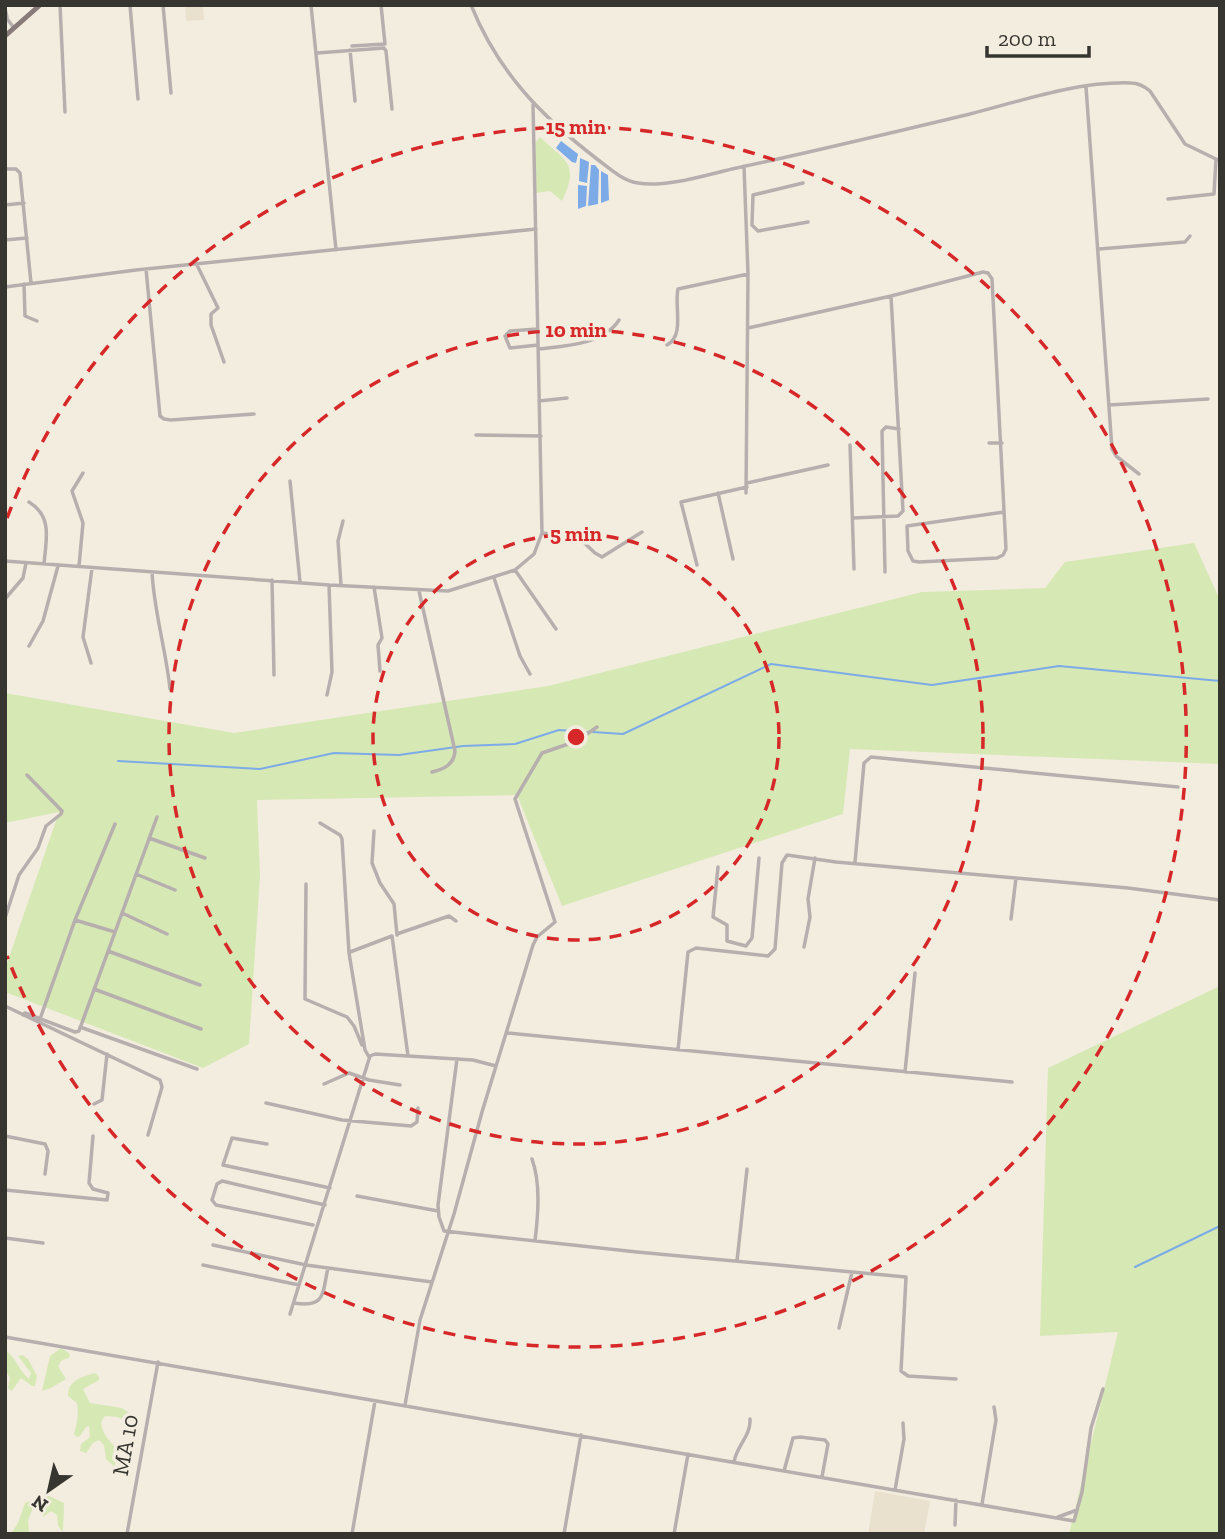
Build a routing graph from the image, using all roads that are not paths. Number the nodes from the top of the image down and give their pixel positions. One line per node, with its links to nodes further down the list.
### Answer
1 (40, 5): 10 (main road)
2 (61, 5): 20 (street)
3 (130, 5): 16 (street)
4 (163, 5): 15 (street)
5 (312, 5): 13 (street)
6 (381, 5): 12 (street)
7 (471, 5): 18 (street)
8 (5, 9): 9 (street)
9 (6, 17): 10 (street)
10 (14, 28): 11 (main road)
11 (5, 36)
12 (351, 48): 13 (street); 17 (street); 19 (street)
13 (317, 53): 36 (street)
14 (1086, 87): 21 (street); 22 (street); 35 (street)
15 (171, 93)
16 (138, 99)
17 (355, 101)
18 (533, 105): 22 (street); 31 (street)
19 (392, 109)
20 (65, 113)
21 (1218, 160): 25 (street)
22 (744, 166): 28 (street)
23 (5, 169): 26 (street)
24 (803, 183): 29 (street)
25 (1168, 198)
26 (23, 203): 27 (street); 33 (street)
27 (5, 205)
28 (746, 214): 29 (street); 39 (street)
29 (752, 214): 30 (street)
30 (808, 222)
31 (536, 229): 36 (street); 46 (street)
32 (1190, 236): 35 (street)
33 (27, 238): 34 (street); 40 (street)
34 (5, 240)
35 (1099, 249): 54 (street)
36 (336, 251): 37 (street)
37 (197, 265): 38 (street); 50 (street)
38 (146, 270): 40 (street); 55 (street)
39 (748, 274): 47 (street); 48 (street)
40 (31, 283): 41 (street)
41 (24, 284): 42 (street); 45 (street)
42 (5, 286)
43 (891, 296): 47 (street); 56 (street); 60 (street)
44 (620, 320): 49 (street)
45 (37, 321)
46 (537, 328): 49 (street); 49 (street)
47 (748, 328): 66 (street)
48 (667, 345)
49 (538, 347): 53 (street)
50 (224, 362)
51 (567, 398): 53 (street)
52 (1208, 399): 54 (street)
53 (539, 401): 58 (street)
54 (1109, 405): 64 (street)
55 (254, 414)
56 (899, 429): 71 (street); 71 (street)
57 (476, 435): 58 (street)
58 (541, 436): 75 (street)
59 (989, 443): 60 (street)
60 (1002, 443): 70 (street)
61 (850, 445): 72 (street)
62 (828, 465): 66 (street)
63 (83, 473): 82 (street)
64 (1139, 474)
65 (290, 481): 90 (street)
66 (747, 485): 67 (street); 68 (street)
67 (718, 493): 76 (street); 80 (street)
68 (746, 493)
69 (29, 502): 79 (street)
70 (1004, 512): 70 (street)
71 (884, 516): 72 (street); 87 (street)
72 (853, 518): 84 (street)
73 (343, 521): 92 (street)
74 (642, 532): 75 (street)
75 (542, 533): 85 (street)
76 (733, 559)
77 (5, 561): 78 (street)
78 (26, 563): 79 (street); 95 (street)
79 (44, 564): 81 (street)
80 (697, 565)
81 (58, 566): 82 (street); 97 (street)
82 (79, 567): 83 (street)
83 (92, 568): 86 (street); 98 (street)
84 (854, 569)
85 (515, 570): 88 (street); 96 (street)
86 (152, 572): 89 (street); 102 (street)
87 (885, 572)
88 (494, 578): 94 (street); 100 (street)
89 (272, 580): 90 (street); 101 (street)
90 (300, 582): 91 (street)
91 (329, 585): 92 (street); 103 (street)
92 (341, 585): 93 (street)
93 (374, 587): 94 (street); 99 (street)
94 (419, 591): 105 (street)
95 (5, 599)
96 (556, 629)
97 (29, 646)
98 (91, 663)
99 (380, 671)
100 (530, 674)
101 (274, 675)
102 (170, 689)
103 (327, 695)
104 (597, 727): 144 (street)
105 (432, 772)
106 (27, 775): 124 (street)
107 (1178, 787): 116 (street)
108 (157, 817): 112 (street)
109 (320, 823): 135 (street)
110 (115, 824): 126 (street)
111 (374, 831): 130 (street)
112 (149, 838): 113 (street); 118 (street)
113 (205, 858)
114 (759, 858): 131 (street)
115 (815, 858): 116 (street); 132 (street); 134 (street)
116 (855, 863): 119 (street)
117 (718, 867): 131 (street)
118 (136, 874): 121 (street); 123 (street)
119 (1016, 878): 122 (street); 125 (street)
120 (306, 884): 145 (street)
121 (175, 890)
122 (1220, 900)
123 (122, 913): 128 (street); 129 (street)
124 (5, 918)
125 (1011, 919)
126 (75, 920): 128 (street); 141 (street)
127 (456, 921): 130 (street)
128 (115, 932): 133 (street)
129 (167, 934)
130 (394, 935): 135 (street); 148 (street)
131 (727, 941): 134 (street)
132 (804, 947)
133 (108, 951): 137 (street); 138 (street)
134 (727, 952): 146 (street)
135 (349, 953): 145 (street)
136 (915, 973): 153 (street)
137 (200, 985)
138 (94, 989): 142 (street); 143 (street)
139 (5, 1006): 140 (street)
140 (23, 1015): 141 (street); 147 (street)
141 (40, 1019): 142 (street)
142 (80, 1027): 152 (street)
143 (201, 1029)
144 (507, 1033): 146 (street); 151 (street)
145 (365, 1050): 149 (street)
146 (678, 1050): 153 (street)
147 (107, 1054): 159 (street); 162 (street)
148 (408, 1056): 149 (street); 150 (street)
149 (369, 1057): 154 (street)
150 (457, 1059): 151 (street); 173 (street)
151 (496, 1066): 175 (street)
152 (197, 1069)
153 (905, 1072): 155 (street)
154 (363, 1078): 156 (street); 157 (street); 161 (street)
155 (1012, 1082)
156 (324, 1084)
157 (400, 1085)
158 (266, 1103): 161 (street)
159 (94, 1104)
160 (418, 1108): 161 (street)
161 (351, 1121): 169 (street)
162 (148, 1135)
163 (5, 1136): 168 (street)
164 (93, 1136): 170 (street)
165 (267, 1144): 169 (street)
166 (532, 1158): 177 (street)
167 (747, 1169): 180 (street)
168 (45, 1174)
169 (330, 1188): 172 (street)
170 (5, 1191)
171 (356, 1196): 173 (street)
172 (325, 1205): 174 (street); 182 (street)
173 (438, 1212): 175 (street)
174 (313, 1225)
175 (449, 1232): 177 (street); 185 (street)
176 (5, 1238): 178 (street)
177 (536, 1241): 180 (street)
178 (43, 1243)
179 (213, 1245): 182 (street)
180 (737, 1261): 184 (street)
181 (203, 1265): 186 (street)
182 (306, 1265): 183 (street); 186 (street)
183 (328, 1268): 185 (street); 187 (street)
184 (852, 1272): 189 (street); 192 (street)
185 (432, 1282): 195 (street)
186 (299, 1285): 187 (street)
187 (294, 1303): 188 (street)
188 (290, 1314)
189 (839, 1328)
190 (5, 1336): 191 (street)
191 (158, 1362): 194 (street); 210 (street, MA 10)
192 (956, 1379)
193 (1103, 1389): 207 (street)
194 (375, 1400): 195 (street); 211 (street)
195 (405, 1405): 199 (street)
196 (994, 1407): 206 (street)
197 (750, 1419): 201 (street)
198 (903, 1423): 204 (street)
199 (581, 1435): 200 (street); 212 (street)
200 (688, 1454): 201 (street); 213 (street)
201 (734, 1462): 202 (street)
202 (784, 1471): 203 (street); 203 (street)
203 (822, 1477): 204 (street)
204 (895, 1490): 205 (street)
205 (957, 1500): 206 (street); 209 (street)
206 (982, 1504): 208 (street)
207 (1079, 1508): 208 (street); 208 (street)
208 (1057, 1517)
209 (955, 1525)
210 (127, 1534)
211 (352, 1534)
212 (564, 1534)
213 (674, 1534)

